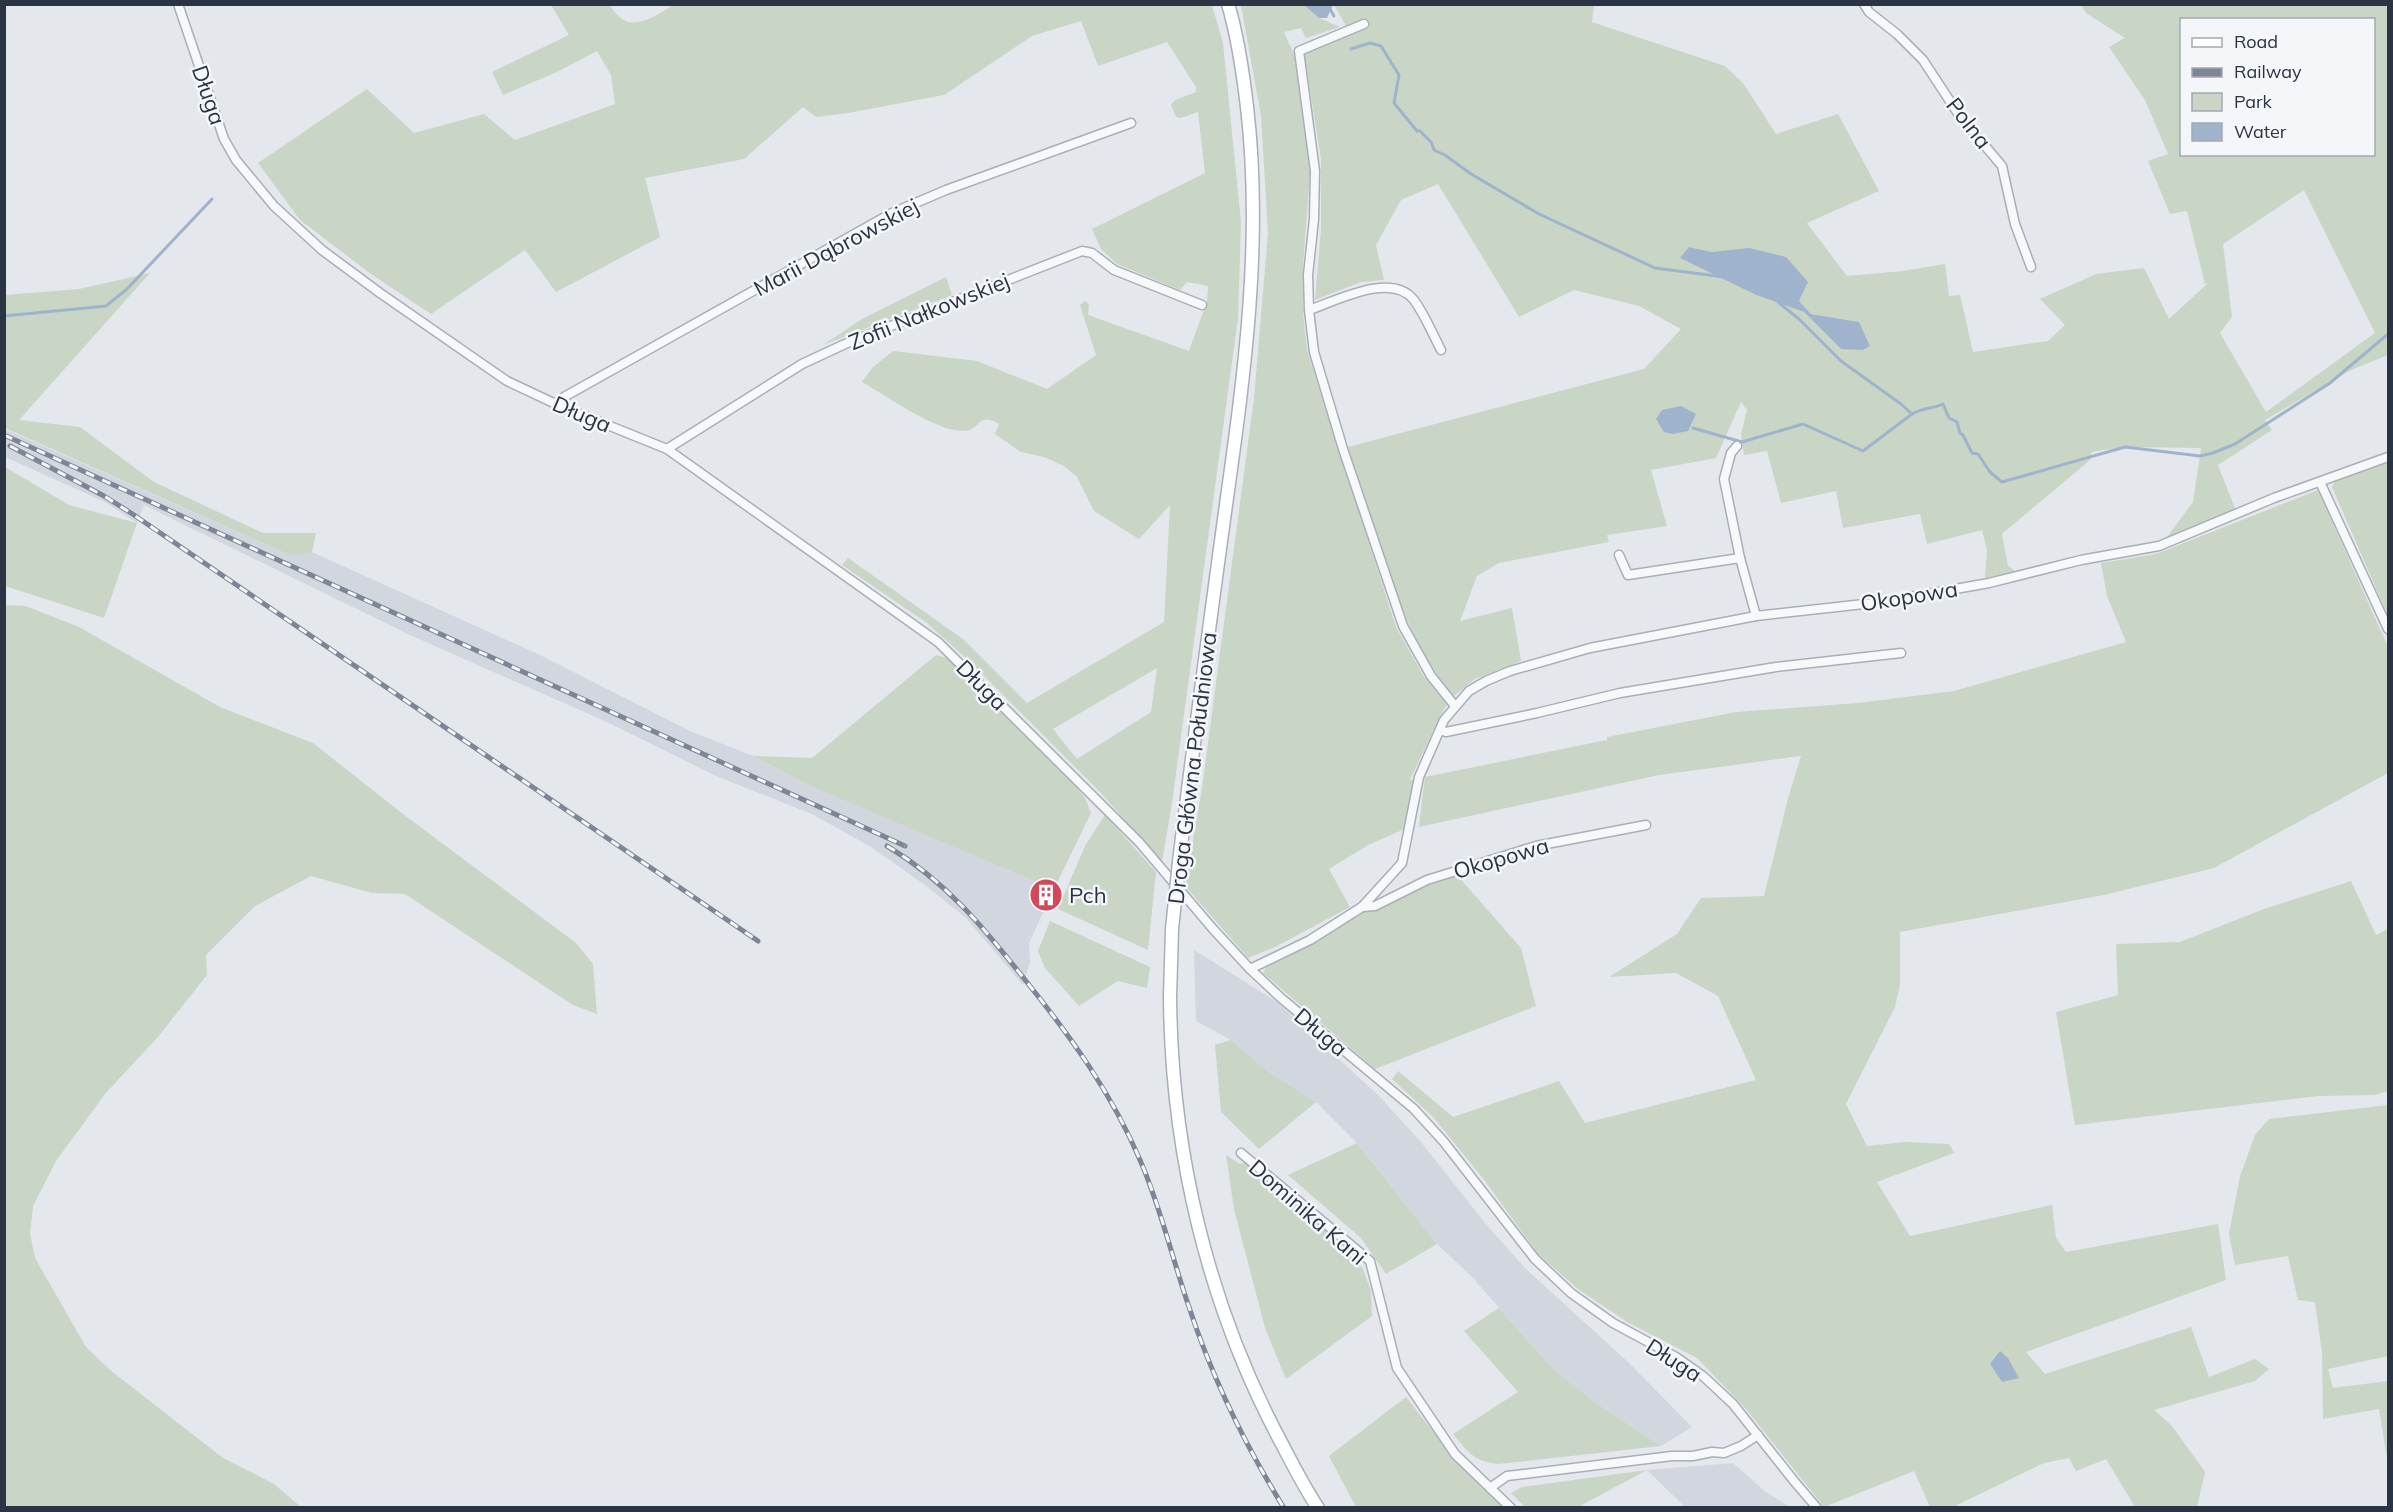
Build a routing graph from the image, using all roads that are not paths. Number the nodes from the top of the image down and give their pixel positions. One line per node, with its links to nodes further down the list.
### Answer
1 (178, 4): 10 (street, Długa)
2 (1228, 4): 28 (main road, Droga Główna Południowa, bridge)
3 (1864, 4): 6 (street, Polna)
4 (1364, 24): 8 (street)
5 (1131, 123): 10 (street, Marii Dąbrowskiej)
6 (2031, 267)
7 (1202, 305): 12 (street, Zofii Nałkowskiej)
8 (1309, 310): 9 (street); 20 (street)
9 (1441, 350)
10 (558, 405): 12 (street, Długa)
11 (1737, 446): 16 (street)
12 (667, 449): 24 (street, Długa)
13 (2388, 457): 14 (street, Okopowa)
14 (2320, 482): 17 (street, Okopowa); 18 (street)
15 (1619, 555): 16 (street)
16 (1740, 558): 17 (street)
17 (1756, 616): 20 (street, Okopowa)
18 (2388, 625)
19 (1901, 653): 21 (street)
20 (1455, 706): 21 (street, Okopowa)
21 (1440, 730): 23 (street, Okopowa)
22 (1646, 825): 23 (street, Okopowa)
23 (1362, 907): 24 (street, Okopowa)
24 (1250, 969): 26 (street, Długa)
25 (1241, 1153): 27 (street, Dominika Kani)
26 (1758, 1435): 27 (street); 30 (street, Długa)
27 (1490, 1488): 29 (street, Dominika Kani)
28 (1318, 1508)
29 (1511, 1508)
30 (1817, 1508)

